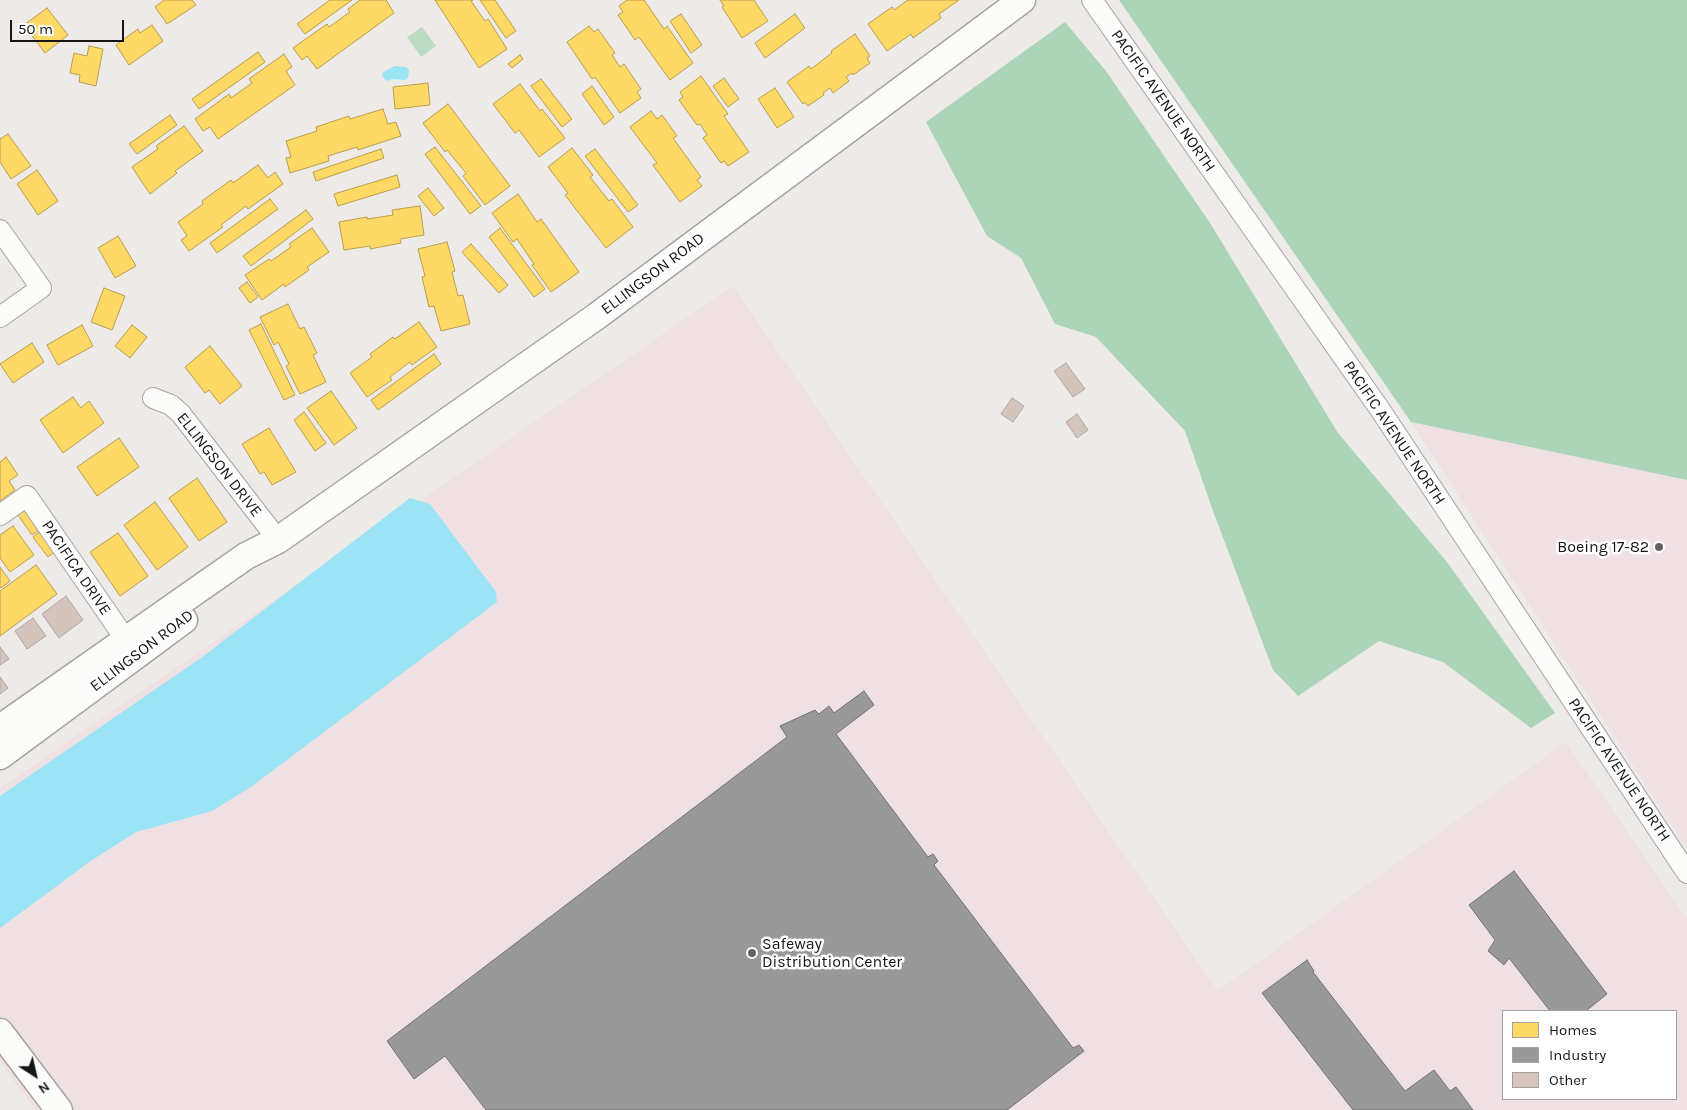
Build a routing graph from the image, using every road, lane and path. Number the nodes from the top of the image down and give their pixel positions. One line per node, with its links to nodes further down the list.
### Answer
1 (1022, 0): 7 (main road, ELLINGSON ROAD)
2 (1092, 0): 11 (street, PACIFIC AVENUE NORTH)
3 (0, 230): 4 (street)
4 (0, 317)
5 (153, 398): 7 (street, ELLINGSON DRIVE)
6 (0, 515): 8 (street, PACIFICA DRIVE)
7 (278, 540): 8 (main road, ELLINGSON ROAD); 10 (main road, ELLINGSON ROAD)
8 (126, 640): 9 (main road, ELLINGSON ROAD)
9 (0, 728)
10 (0, 756)
11 (1687, 873)
12 (0, 1032): 15 (main road)
13 (0, 1061): 14 (main road)
14 (37, 1110)
15 (59, 1110)

